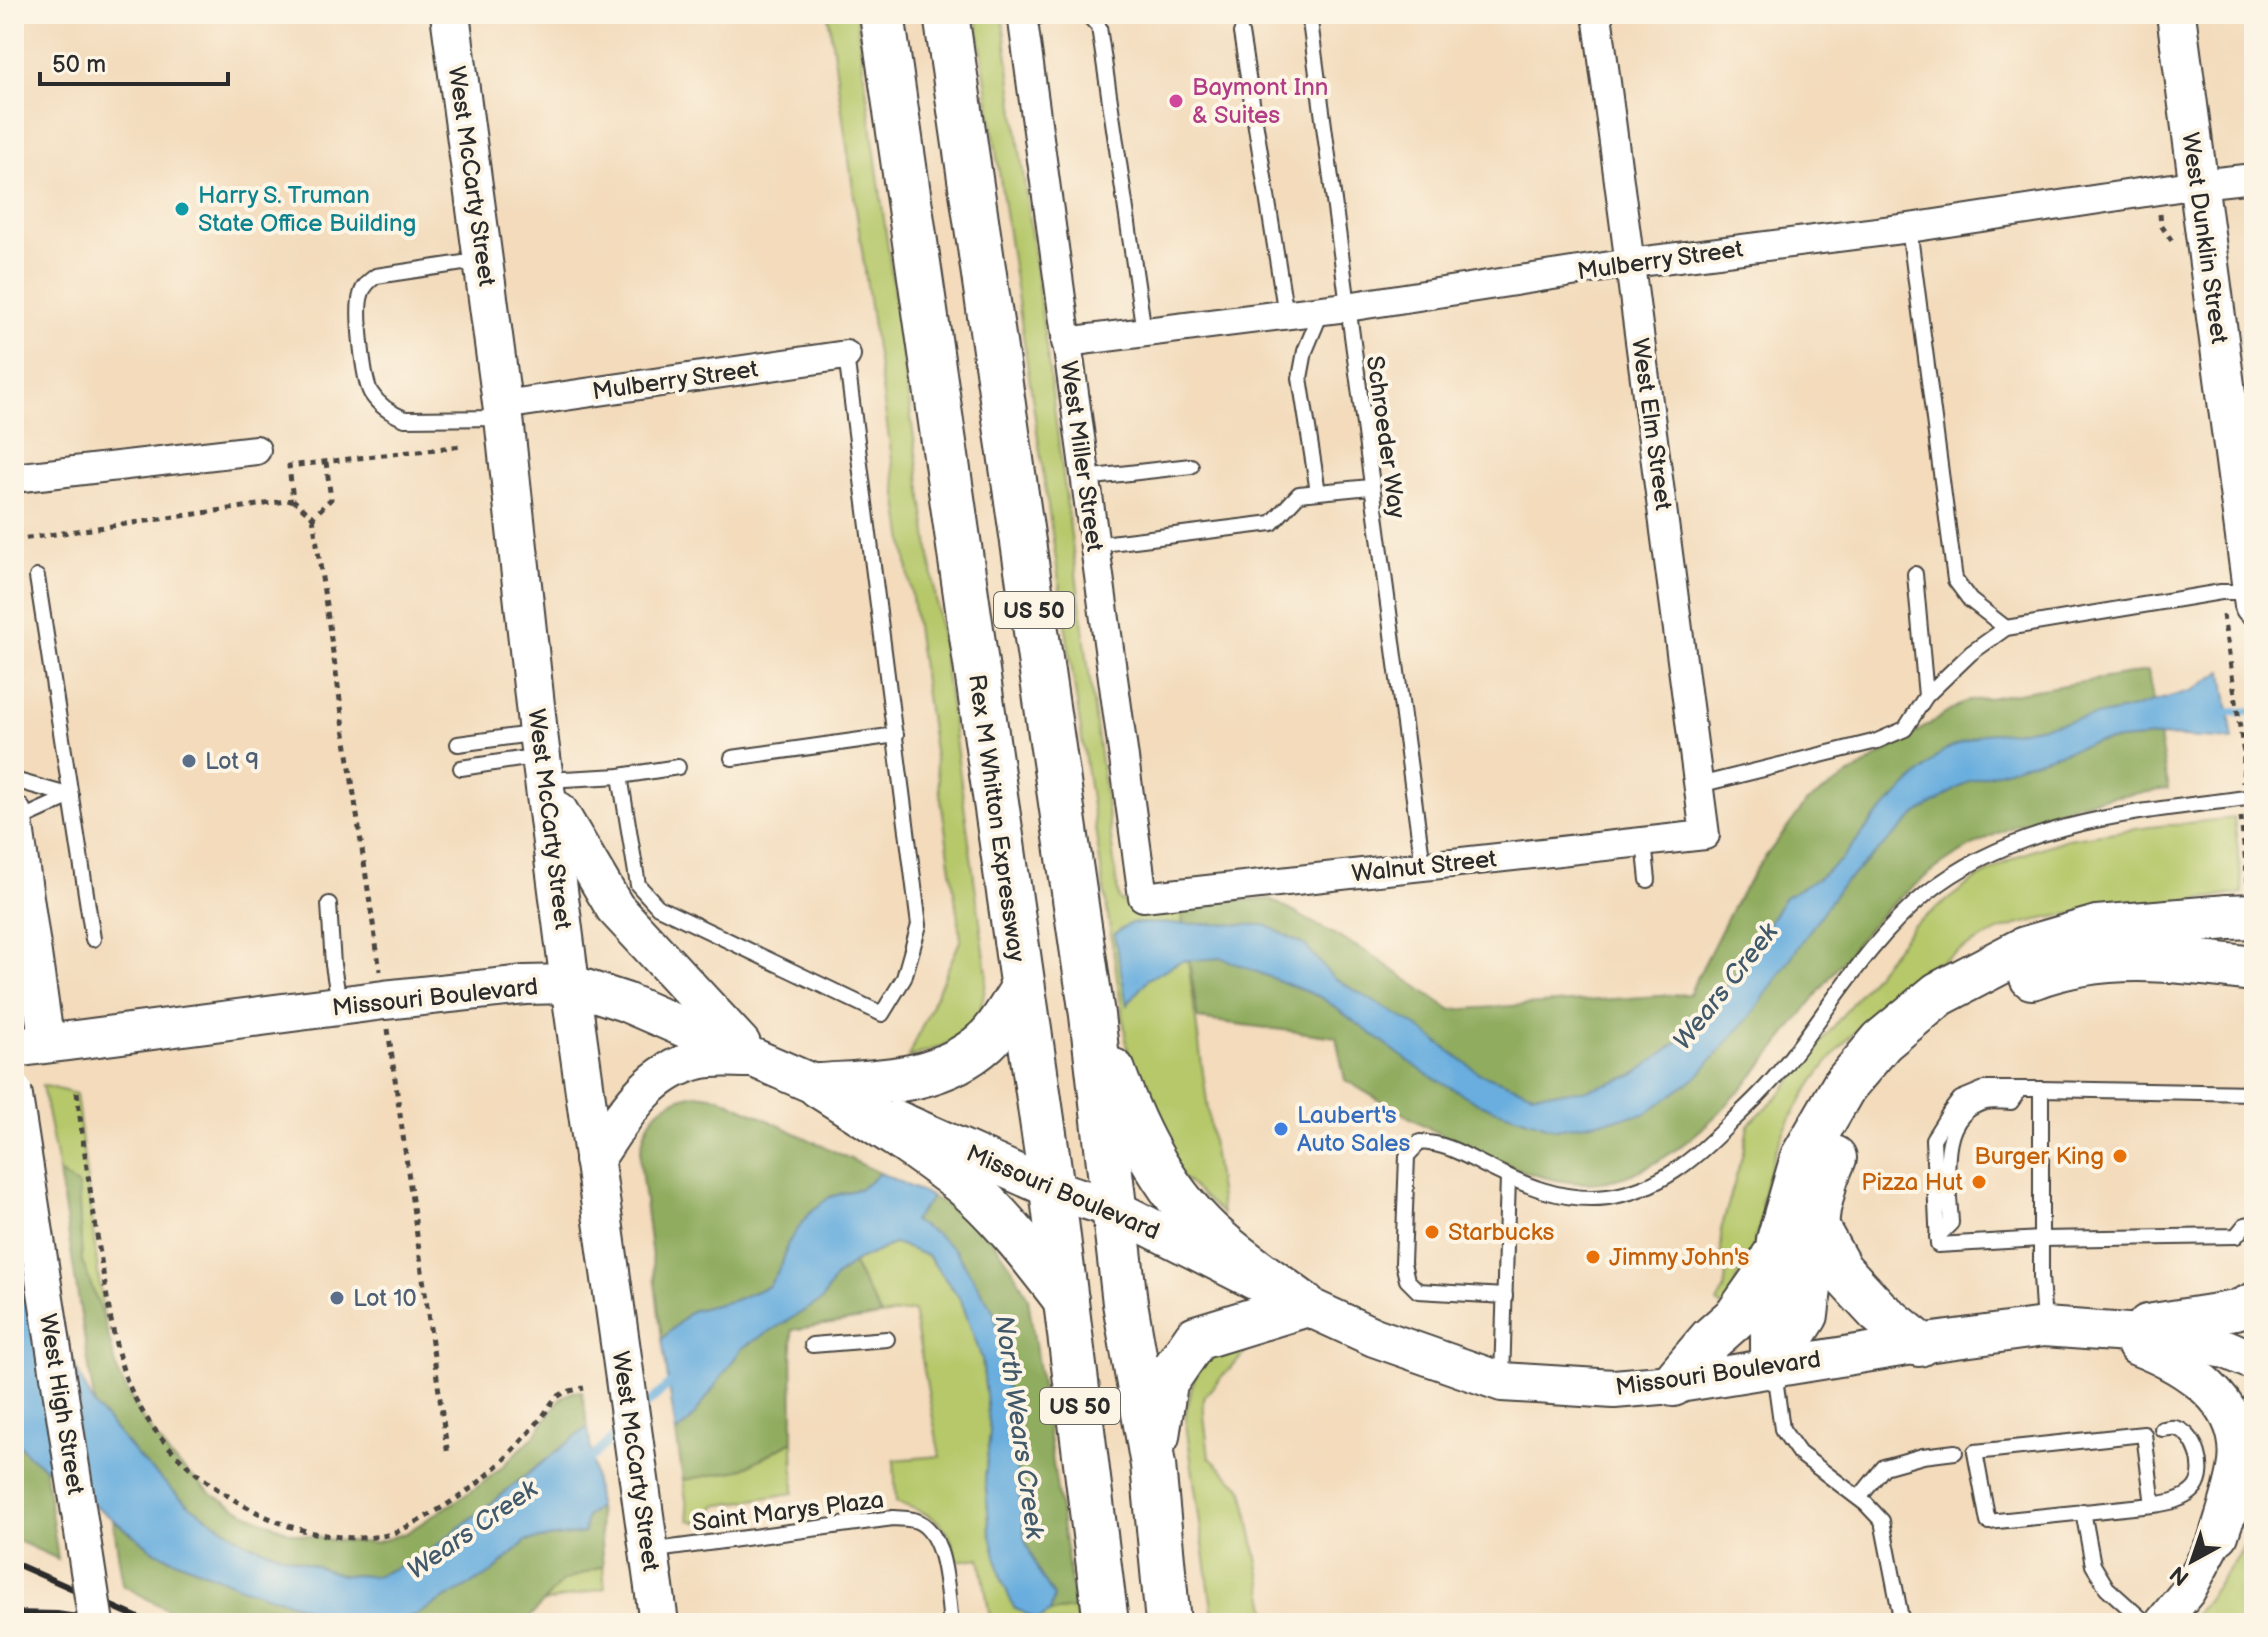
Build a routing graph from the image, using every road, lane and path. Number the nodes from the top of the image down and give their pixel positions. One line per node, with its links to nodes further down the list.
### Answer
1 (450, 14): 14 (main road, West McCarty Street)
2 (882, 14): 62 (highway, Rex M Whitton Expressway / US 50)
3 (946, 14): 65 (highway, US 50)
4 (1053, 14): 9 (lane)
5 (1087, 14): 18 (lane)
6 (1309, 14): 16 (lane, Schroeder Way)
7 (1597, 14): 15 (street, West Elm Street)
8 (2176, 14): 12 (main road, West Dunklin Street)
9 (1022, 17): 19 (street, West Miller Street)
10 (1241, 33): 17 (lane)
11 (2254, 178): 12 (street, Mulberry Street)
12 (2198, 184): 13 (street, Mulberry Street); 36 (main road, West Dunklin Street)
13 (1909, 228): 15 (street, Mulberry Street); 37 (lane)
14 (483, 260): 21 (main road, West McCarty Street); 21 (lane)
15 (1630, 263): 16 (street, Mulberry Street); 48 (street, West Elm Street)
16 (1334, 309): 17 (street, Mulberry Street); 28 (lane, Schroeder Way); 29 (lane)
17 (1286, 315): 18 (street, Mulberry Street)
18 (1144, 332): 19 (street, Mulberry Street)
19 (1066, 342): 27 (street, West Miller Street)
20 (846, 355): 21 (street, Mulberry Street); 40 (lane)
21 (504, 412): 43 (main road, West McCarty Street)
22 (462, 446): 24 (path)
23 (256, 450): 26 (street)
24 (326, 462): 30 (path); 31 (path)
25 (1191, 466): 27 (lane)
26 (14, 478)
27 (1085, 478): 33 (street, West Miller Street)
28 (1370, 487): 29 (lane); 54 (lane, Schroeder Way)
29 (1318, 492): 33 (lane)
30 (293, 500): 31 (path); 32 (path)
31 (313, 517): 63 (path)
32 (14, 540)
33 (1094, 545): 56 (street, West Miller Street)
34 (1915, 574): 39 (lane)
35 (37, 577): 49 (lane)
36 (2253, 597): 37 (lane)
37 (2006, 628): 39 (lane)
38 (2230, 655): 50 (path)
39 (1926, 696): 48 (lane)
40 (896, 735): 42 (lane); 46 (lane)
41 (458, 744): 43 (lane)
42 (732, 758)
43 (543, 765): 45 (lane); 46 (lane); 61 (main road, West McCarty Street); 67 (main road)
44 (678, 767): 46 (lane)
45 (461, 768)
46 (620, 776)
47 (14, 780): 49 (lane)
48 (1699, 785): 52 (street, West Elm Street)
49 (71, 796): 51 (lane); 59 (lane)
50 (2248, 798): 58 (path); 74 (lane)
51 (15, 817): 66 (street)
52 (1705, 835): 53 (street, Walnut Street)
53 (1644, 842): 54 (street, Walnut Street); 55 (lane)
54 (1423, 866): 56 (street, Walnut Street)
55 (1648, 880)
56 (1143, 897)
57 (329, 904): 64 (lane)
58 (2244, 906): 78 (highway)
59 (93, 939)
60 (2244, 968): 78 (highway)
61 (570, 984): 63 (main road, Missouri Boulevard); 67 (main road, Missouri Boulevard); 73 (main road, West McCarty Street)
62 (1022, 990): 68 (highway); 75 (highway, Rex M Whitton Expressway / US 50)
63 (384, 1000): 64 (main road, Missouri Boulevard); 96 (path)
64 (339, 1006): 66 (main road, Missouri Boulevard)
65 (1092, 1015): 76 (highway, US 50); 83 (highway)
66 (31, 1047)
67 (754, 1057): 68 (main road, Missouri Boulevard); 73 (main road)
68 (820, 1086): 75 (main road, Missouri Boulevard); 81 (highway)
69 (2041, 1089): 72 (lane); 79 (lane); 79 (lane)
70 (14, 1090): 105 (street, West High Street, bridge)
71 (77, 1092): 93 (path)
72 (2254, 1093)
73 (594, 1160): 104 (main road, West McCarty Street)
74 (1508, 1177): 80 (lane); 80 (lane)
75 (1052, 1189): 76 (main road, Missouri Boulevard); 81 (highway, Rex M Whitton Expressway / US 50)
76 (1112, 1208): 83 (main road, Missouri Boulevard); 98 (highway, US 50)
77 (2254, 1223): 79 (lane)
78 (1797, 1234): 87 (highway); 90 (highway); 92 (highway)
79 (2041, 1239): 84 (lane)
80 (1505, 1296): 91 (lane)
81 (1067, 1301): 108 (highway, Rex M Whitton Expressway / US 50)
82 (2254, 1302): 85 (main road)
83 (1304, 1305): 91 (main road, Missouri Boulevard); 98 (highway)
84 (2044, 1327): 85 (main road, Missouri Boulevard); 87 (main road, Missouri Boulevard)
85 (2093, 1329): 89 (main road, Missouri Boulevard); 103 (main road)
86 (887, 1339): 88 (lane)
87 (1919, 1344): 90 (main road, Missouri Boulevard)
88 (812, 1345)
89 (2254, 1361)
90 (1773, 1367): 92 (main road, Missouri Boulevard); 100 (lane)
91 (1502, 1382): 92 (main road, Missouri Boulevard)
92 (1673, 1384)
93 (584, 1388)
94 (2162, 1429): 101 (lane)
95 (1955, 1452): 100 (lane)
96 (448, 1456)
97 (2254, 1463): 103 (street)
98 (1153, 1465): 109 (highway, US 50)
99 (2254, 1494): 103 (main road)
100 (1859, 1498): 110 (lane)
101 (2153, 1505): 102 (lane); 102 (lane)
102 (2083, 1511): 111 (lane)
103 (2219, 1535): 112 (street)
104 (649, 1551): 106 (main road, West McCarty Street); 107 (lane, Saint Marys Plaza)
105 (96, 1623)
106 (659, 1623)
107 (951, 1623)
108 (1106, 1623)
109 (1168, 1623)
110 (1902, 1623)
111 (2146, 1623)
112 (2162, 1623)

